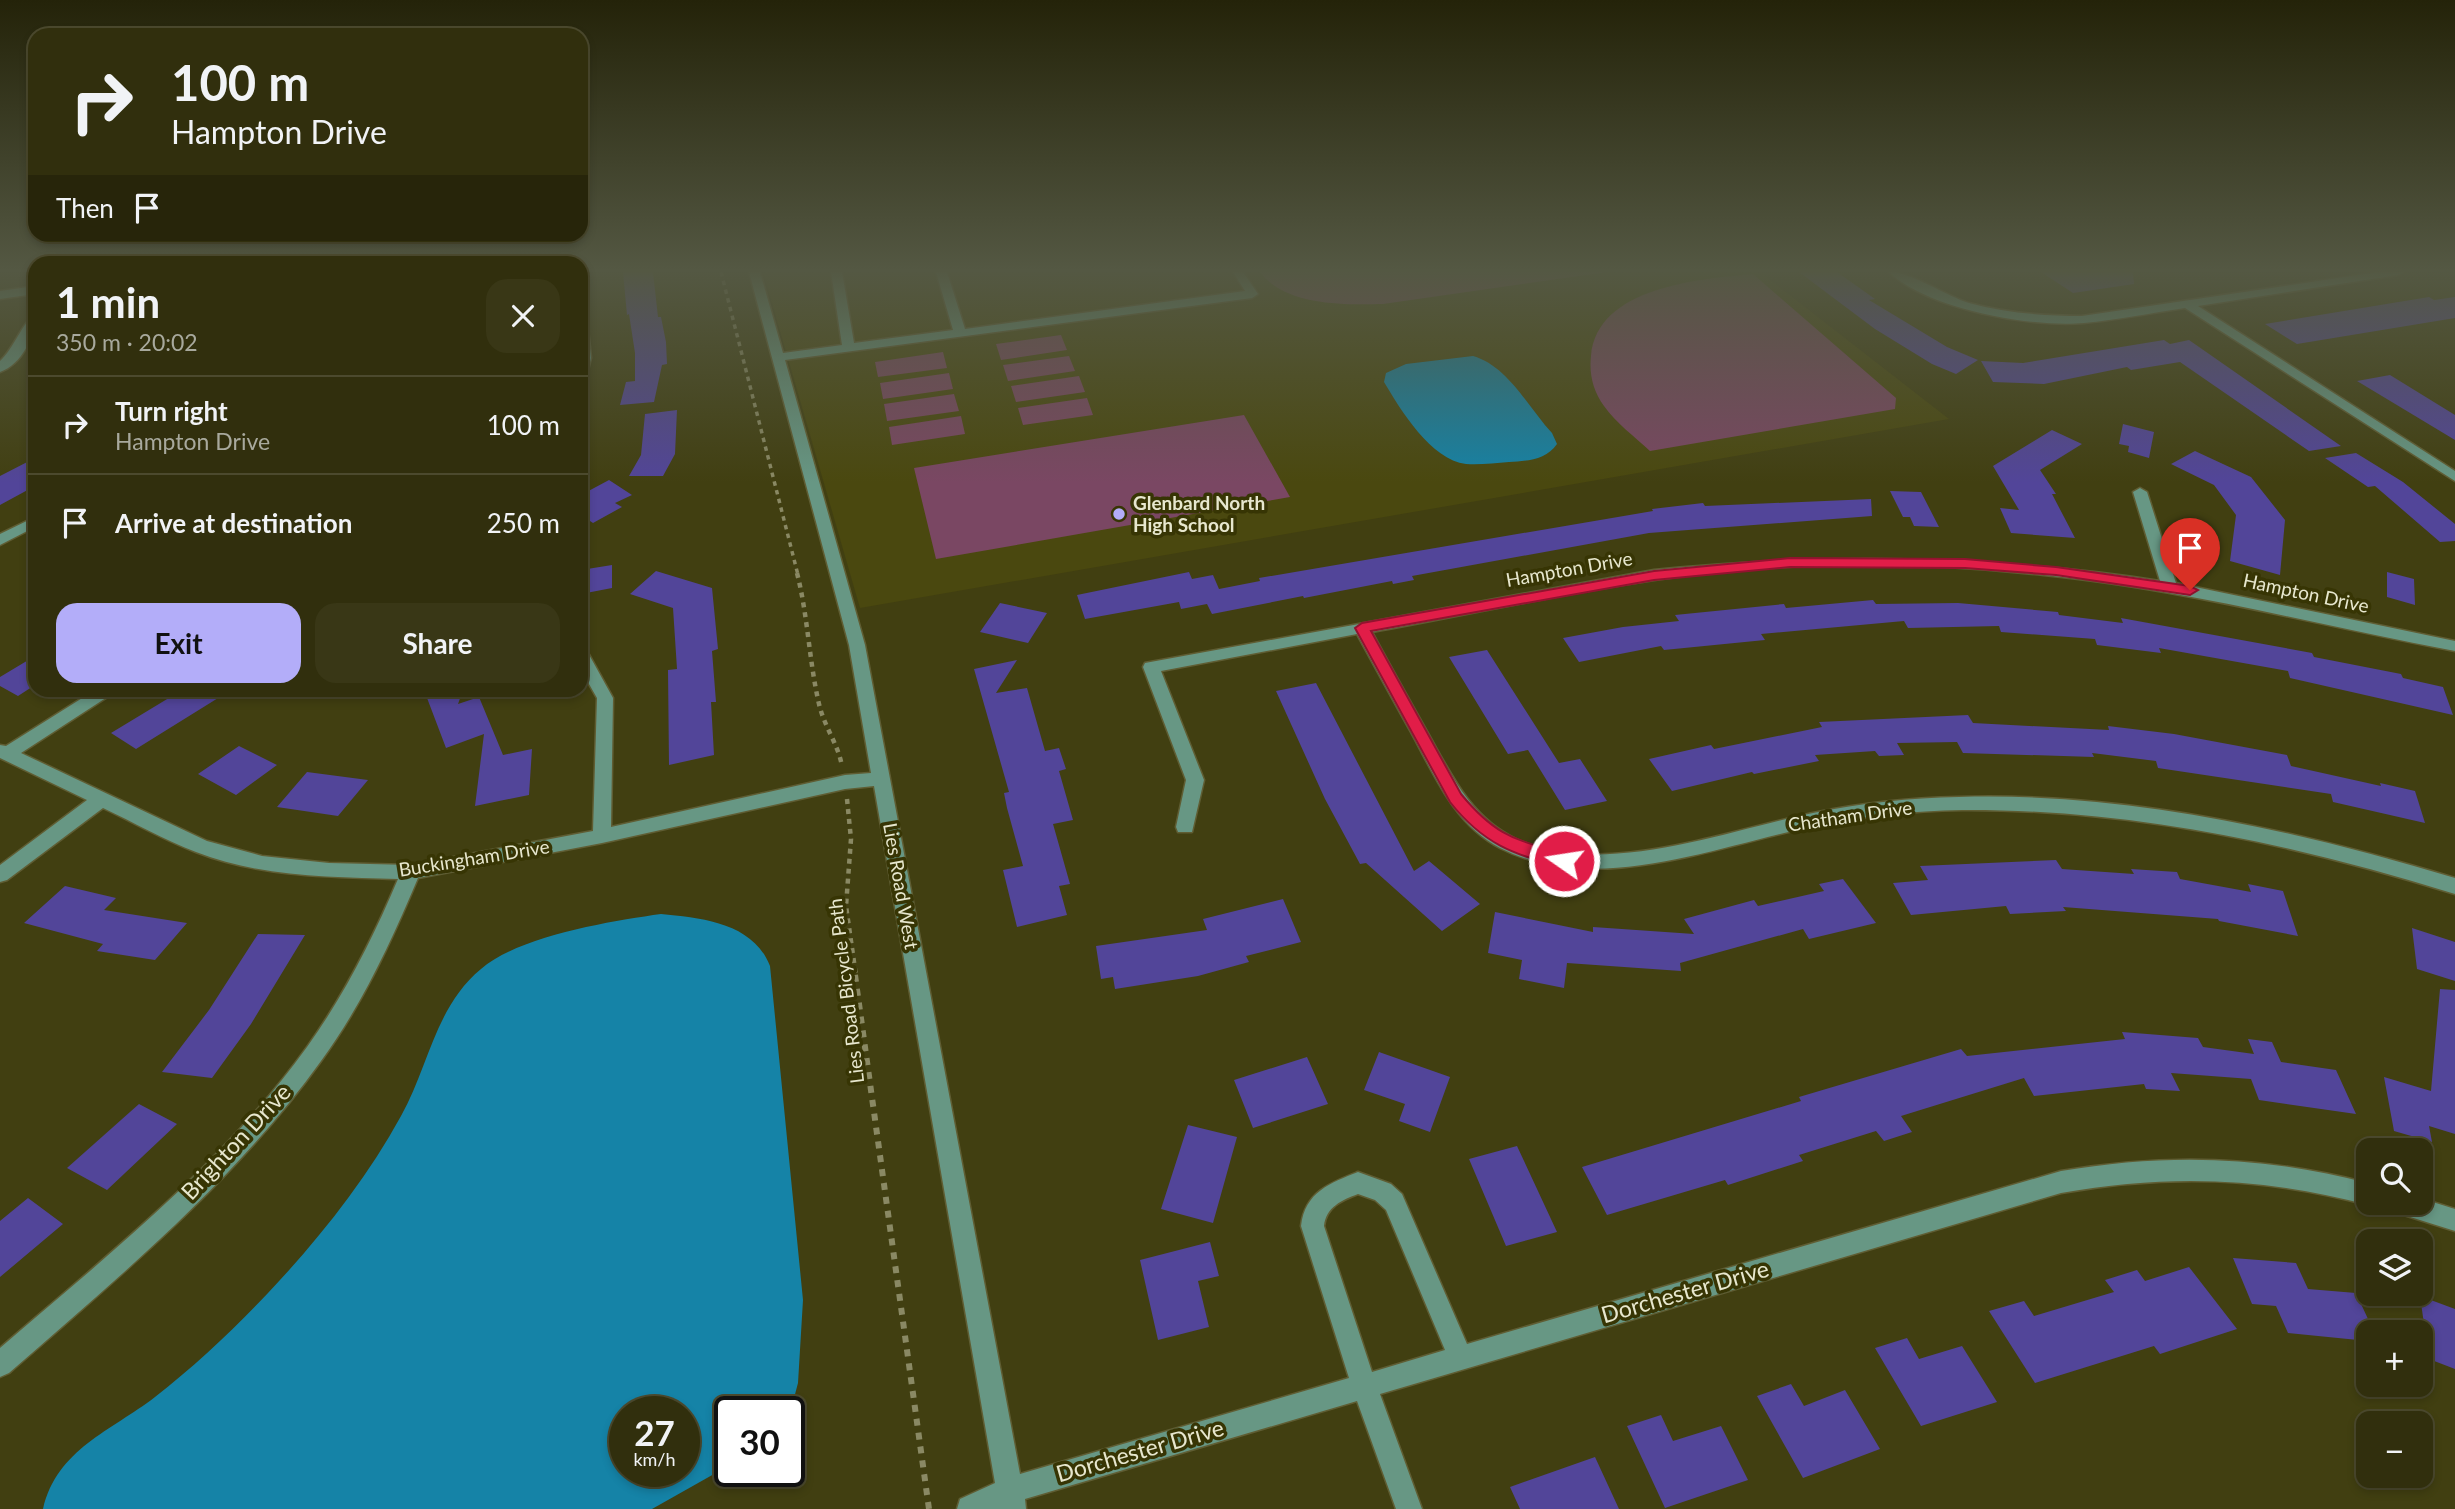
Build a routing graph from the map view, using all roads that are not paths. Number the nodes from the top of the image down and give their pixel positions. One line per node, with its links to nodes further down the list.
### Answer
1 (22, 342): 8 (street)
2 (774, 342): 7 (street, Lies Road West)
3 (848, 342): 6 (street)
4 (890, 342): 6 (street)
5 (2247, 342): 9 (street)
6 (849, 348): 7 (street)
7 (778, 357): 19 (street, Lies Road West)
8 (0, 368)
9 (2455, 477)
10 (2140, 492): 13 (street)
11 (28, 525): 12 (street)
12 (0, 540)
13 (2169, 586): 14 (street, Hampton Drive); 15 (street, Hampton Drive)
14 (1362, 628): 21 (street, Hampton Drive); 25 (street, Chatham Drive)
15 (2455, 646)
16 (588, 668): 22 (street)
17 (95, 697): 18 (street)
18 (3, 753): 20 (street, Buckingham Drive)
19 (881, 779): 22 (street, Buckingham Drive); 32 (street, Lies Road West)
20 (103, 798): 23 (street, Buckingham Drive); 24 (street)
21 (1185, 827)
22 (602, 836): 23 (street, Buckingham Drive)
23 (411, 872): 30 (street, Brighton Drive)
24 (0, 875)
25 (2455, 886)
26 (2356, 1191): 29 (street, Dorchester Drive)
27 (2433, 1213): 28 (street)
28 (2455, 1220)
29 (1461, 1358): 31 (street, Dorchester Drive); 31 (street)
30 (0, 1364)
31 (1363, 1386): 32 (street, Dorchester Drive); 34 (street)
32 (1012, 1499): 33 (street, Dorchester Drive)
33 (970, 1509)
34 (1409, 1509)

